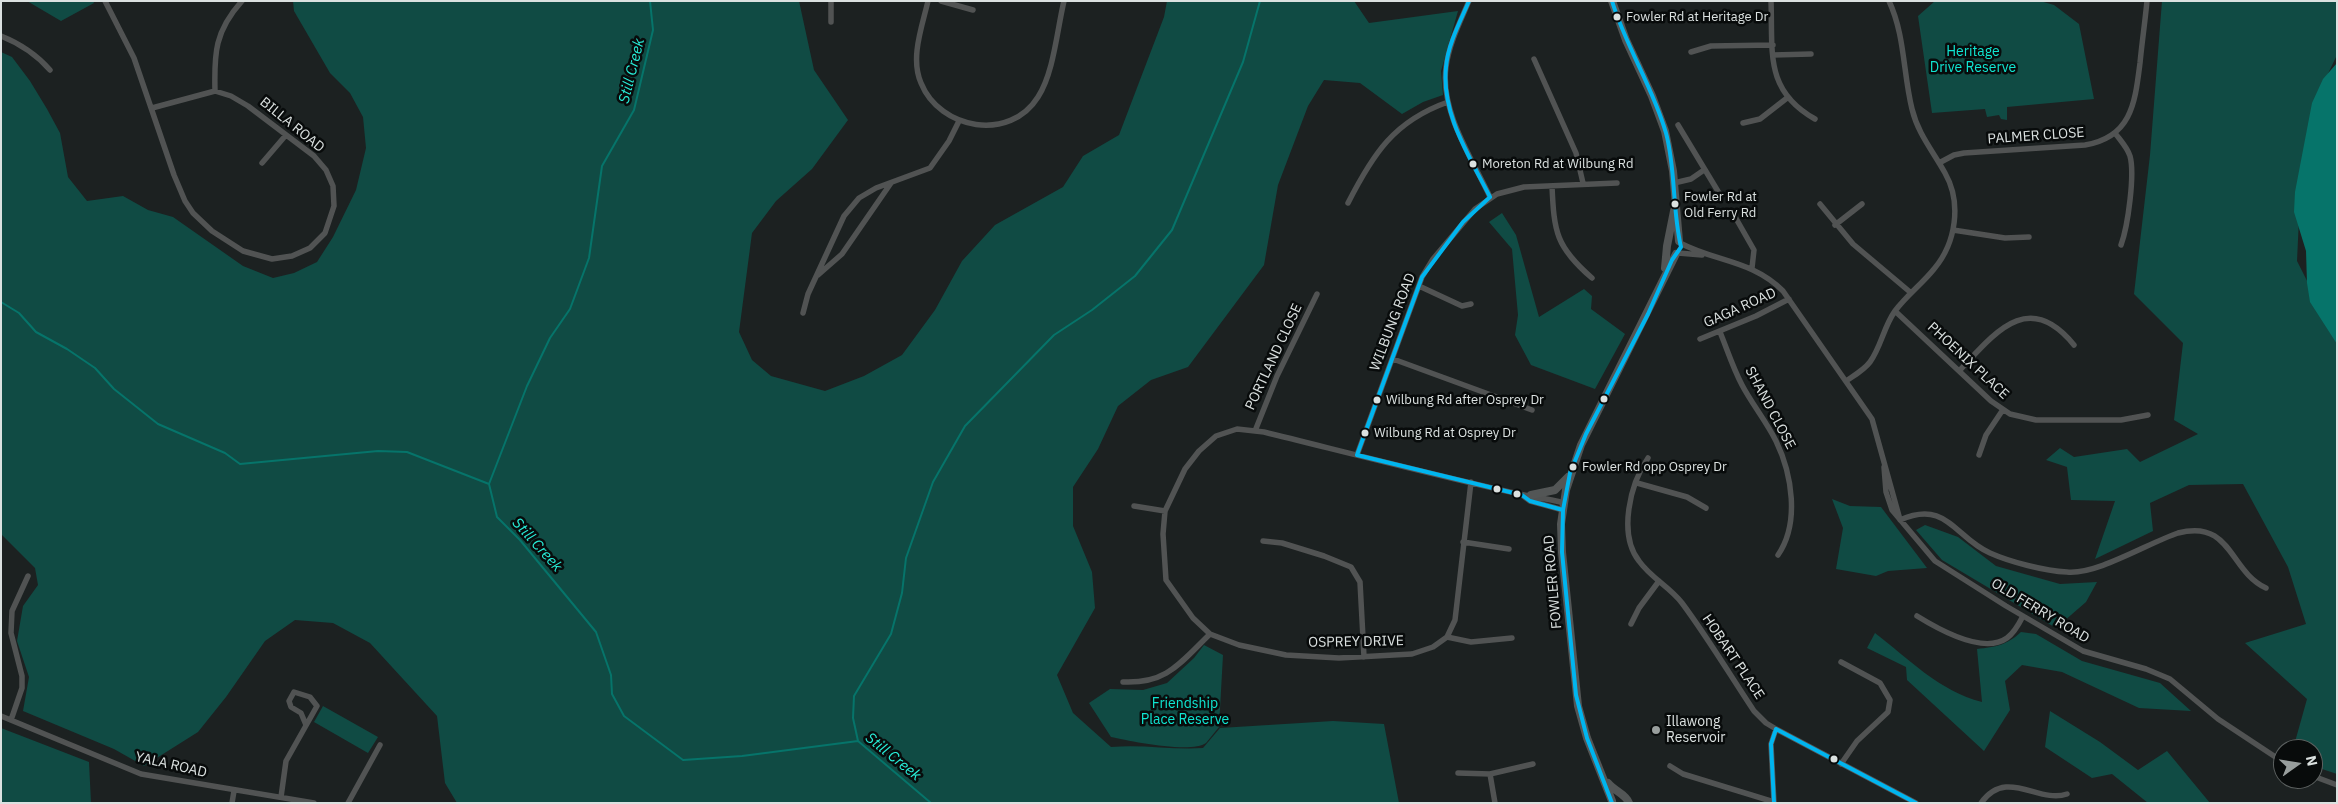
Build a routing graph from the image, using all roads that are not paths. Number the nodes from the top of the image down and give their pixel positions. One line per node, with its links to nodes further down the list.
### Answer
1 (106, 1): 24 (street, BILLA ROAD)
2 (242, 1): 21 (street)
3 (831, 1): 13 (street)
4 (928, 1): 26 (street)
5 (941, 1): 12 (street)
6 (1064, 1): 26 (street)
7 (1469, 1): 23 (street)
8 (1612, 1): 37 (street, FOWLER ROAD)
9 (1771, 1): 15 (street)
10 (1889, 1): 32 (street)
11 (2147, 1): 29 (street, PALMER CLOSE)
12 (973, 10)
13 (831, 22)
14 (1, 36): 20 (street)
15 (1773, 44): 16 (street); 18 (street)
16 (1692, 52)
17 (1811, 54): 18 (street)
18 (1773, 55): 22 (street)
19 (1534, 59): 35 (street)
20 (50, 70)
21 (215, 91): 24 (street); 30 (street, BILLA ROAD)
22 (1787, 98): 25 (street); 27 (street)
23 (1448, 102): 40 (street); 41 (street)
24 (152, 108): 30 (street, BILLA ROAD)
25 (1815, 119)
26 (958, 121): 34 (street)
27 (1743, 123)
28 (1678, 125): 33 (street)
29 (2114, 133): 32 (street, PALMER CLOSE); 51 (street)
30 (286, 134): 31 (street)
31 (262, 163)
32 (1939, 163): 47 (street)
33 (1704, 170): 37 (street); 39 (street)
34 (890, 183): 55 (street); 55 (street)
35 (1583, 183): 36 (street, WILBUNG ROAD); 38 (street, WILBUNG ROAD)
36 (1617, 183)
37 (1674, 183): 44 (street, FOWLER ROAD)
38 (1552, 186): 40 (street, WILBUNG ROAD); 56 (street)
39 (1719, 193)
40 (1490, 197): 58 (street, WILBUNG ROAD)
41 (1348, 203)
42 (1820, 204): 46 (street)
43 (1862, 204): 46 (street)
44 (1675, 205): 49 (street, FOWLER ROAD); 50 (street, FOWLER ROAD)
45 (1734, 214): 54 (street)
46 (1835, 225): 59 (street)
47 (1953, 230): 48 (street); 59 (street)
48 (2028, 237)
49 (1679, 242): 50 (street); 52 (street); 53 (street, OLD FERRY ROAD)
50 (1667, 245): 52 (street); 57 (street, FOWLER ROAD)
51 (2121, 245)
52 (1677, 254): 53 (street, OLD FERRY ROAD); 57 (street, FOWLER ROAD)
53 (1709, 255): 54 (street, OLD FERRY ROAD)
54 (1752, 268): 61 (street, OLD FERRY ROAD)
55 (815, 278): 64 (street)
56 (1592, 278)
57 (1662, 282): 78 (street, FOWLER ROAD)
58 (1418, 286): 62 (street); 68 (street, WILBUNG ROAD)
59 (1910, 292): 63 (street)
60 (1317, 294): 74 (street, PORTLAND CLOSE)
61 (1789, 299): 65 (street, GAGA ROAD); 70 (street, OLD FERRY ROAD)
62 (1471, 304)
63 (1895, 311): 69 (street, PHOENIX PLACE); 70 (street)
64 (803, 313)
65 (1720, 332): 66 (street, GAGA ROAD); 91 (street, SHAND CLOSE)
66 (1700, 339)
67 (2074, 344): 69 (street)
68 (1393, 358): 71 (street); 75 (street, WILBUNG ROAD)
69 (1959, 371): 72 (street, PHOENIX PLACE)
70 (1846, 381): 87 (street, OLD FERRY ROAD)
71 (1532, 410)
72 (2002, 410): 73 (street, PHOENIX PLACE); 76 (street)
73 (2148, 415)
74 (1254, 431): 75 (street, OSPREY DRIVE); 86 (street, OSPREY DRIVE)
75 (1358, 455): 79 (street, OSPREY DRIVE)
76 (1979, 455)
77 (1648, 458): 80 (street, HOBART PLACE)
78 (1570, 473): 82 (street); 84 (street, FOWLER ROAD)
79 (1471, 482): 81 (street, OSPREY DRIVE); 89 (street)
80 (1637, 483): 85 (street); 93 (street, HOBART PLACE)
81 (1522, 495): 82 (street, OSPREY DRIVE); 84 (street, OSPREY DRIVE)
82 (1531, 495): 84 (street, OSPREY DRIVE)
83 (1134, 506): 86 (street)
84 (1563, 506): 115 (street, FOWLER ROAD)
85 (1706, 508)
86 (1165, 511): 98 (street, OSPREY DRIVE)
87 (1900, 520): 94 (street); 96 (street, OLD FERRY ROAD)
88 (1263, 541): 101 (street)
89 (1463, 542): 90 (street); 99 (street)
90 (1509, 549)
91 (1778, 555)
92 (28, 576): 105 (street)
93 (1659, 581): 97 (street); 107 (street, HOBART PLACE)
94 (2266, 588)
95 (1917, 616): 96 (street)
96 (2023, 616): 109 (street, OLD FERRY ROAD)
97 (1631, 624)
98 (1210, 634): 101 (street, OSPREY DRIVE); 103 (street)
99 (1447, 637): 100 (street); 101 (street, OSPREY DRIVE)
100 (1512, 638)
101 (1364, 657)
102 (1841, 662): 111 (street)
103 (1122, 682)
104 (1, 716): 105 (street, YALA ROAD)
105 (11, 720): 118 (street, YALA ROAD)
106 (306, 724): 106 (street); 121 (street)
107 (1776, 729): 111 (street, HOBART PLACE); 123 (street)
108 (380, 745): 126 (street)
109 (2273, 755)
110 (1533, 764): 114 (street)
111 (1842, 764): 129 (street, HOBART PLACE)
112 (1670, 766): 123 (street)
113 (1458, 773): 114 (street)
114 (1490, 774): 127 (street)
115 (1604, 778): 120 (street, FOWLER ROAD); 122 (street, FOWLER ROAD)
116 (2323, 780): 117 (street)
117 (2337, 785)
118 (234, 791): 121 (street, YALA ROAD); 124 (street)
119 (2067, 794): 130 (street)
120 (1623, 795): 122 (street); 128 (street, FOWLER ROAD)
121 (280, 797): 125 (street, YALA ROAD)
122 (1612, 802)
123 (1774, 802)
124 (232, 803)
125 (314, 803)
126 (348, 803)
127 (1495, 803)
128 (1629, 803)
129 (1916, 803)
130 (1981, 803)

